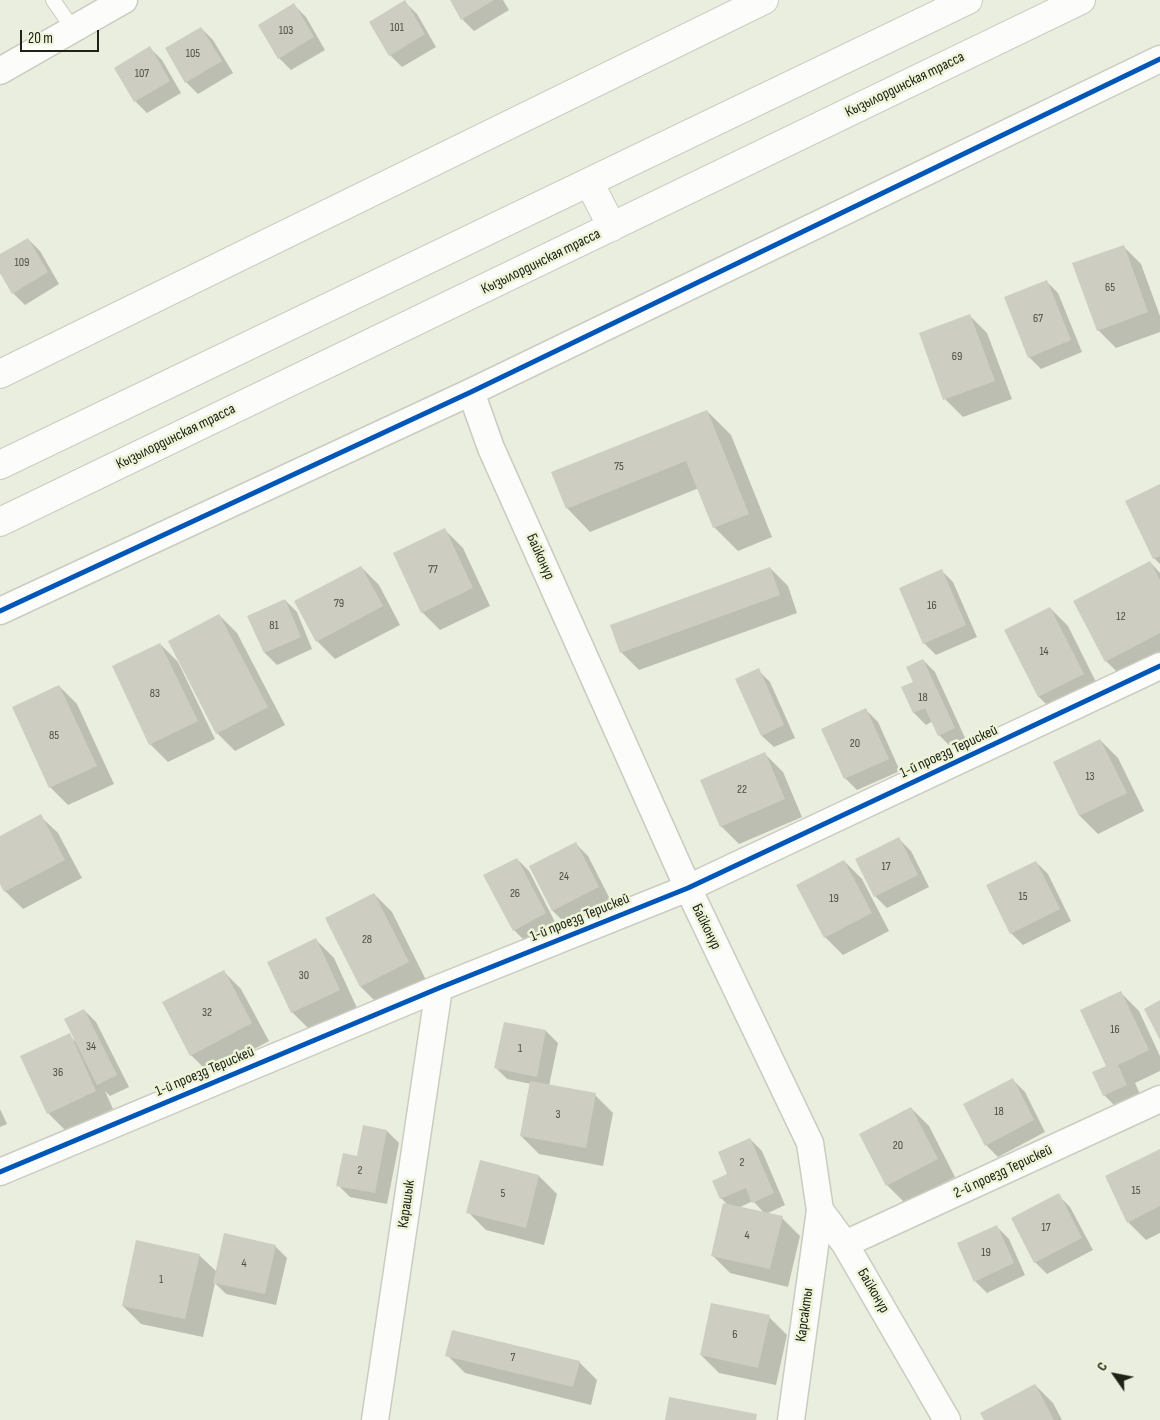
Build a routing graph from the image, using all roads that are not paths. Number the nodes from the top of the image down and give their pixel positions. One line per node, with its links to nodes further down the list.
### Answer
1 (53, 0): 6 (lane)
2 (124, 0): 6 (street)
3 (764, 0): 11 (highway)
4 (968, 0): 9 (highway)
5 (1081, 0): 10 (highway, Кызылординская трасса)
6 (73, 29): 8 (street)
7 (1160, 59): 12 (street)
8 (0, 71)
9 (589, 182): 10 (highway); 13 (highway)
10 (612, 227): 14 (highway, Кызылординская трасса)
11 (0, 374)
12 (471, 392): 15 (street); 17 (street, Байконур)
13 (0, 465)
14 (0, 522)
15 (0, 611)
16 (1160, 666): 17 (street, 1-й проезд Терискей)
17 (688, 888): 18 (street, 1-й проезд Терискей); 21 (street, Байконур)
18 (439, 988): 20 (street, 1-й проезд Терискей); 23 (street, Карашык)
19 (1160, 1099): 22 (street, 2-й проезд Терискей)
20 (0, 1172)
21 (820, 1210): 22 (street, Байконур); 24 (street, Карсакты)
22 (845, 1244): 25 (street, Байконур)
23 (375, 1420)
24 (791, 1420)
25 (947, 1420)

